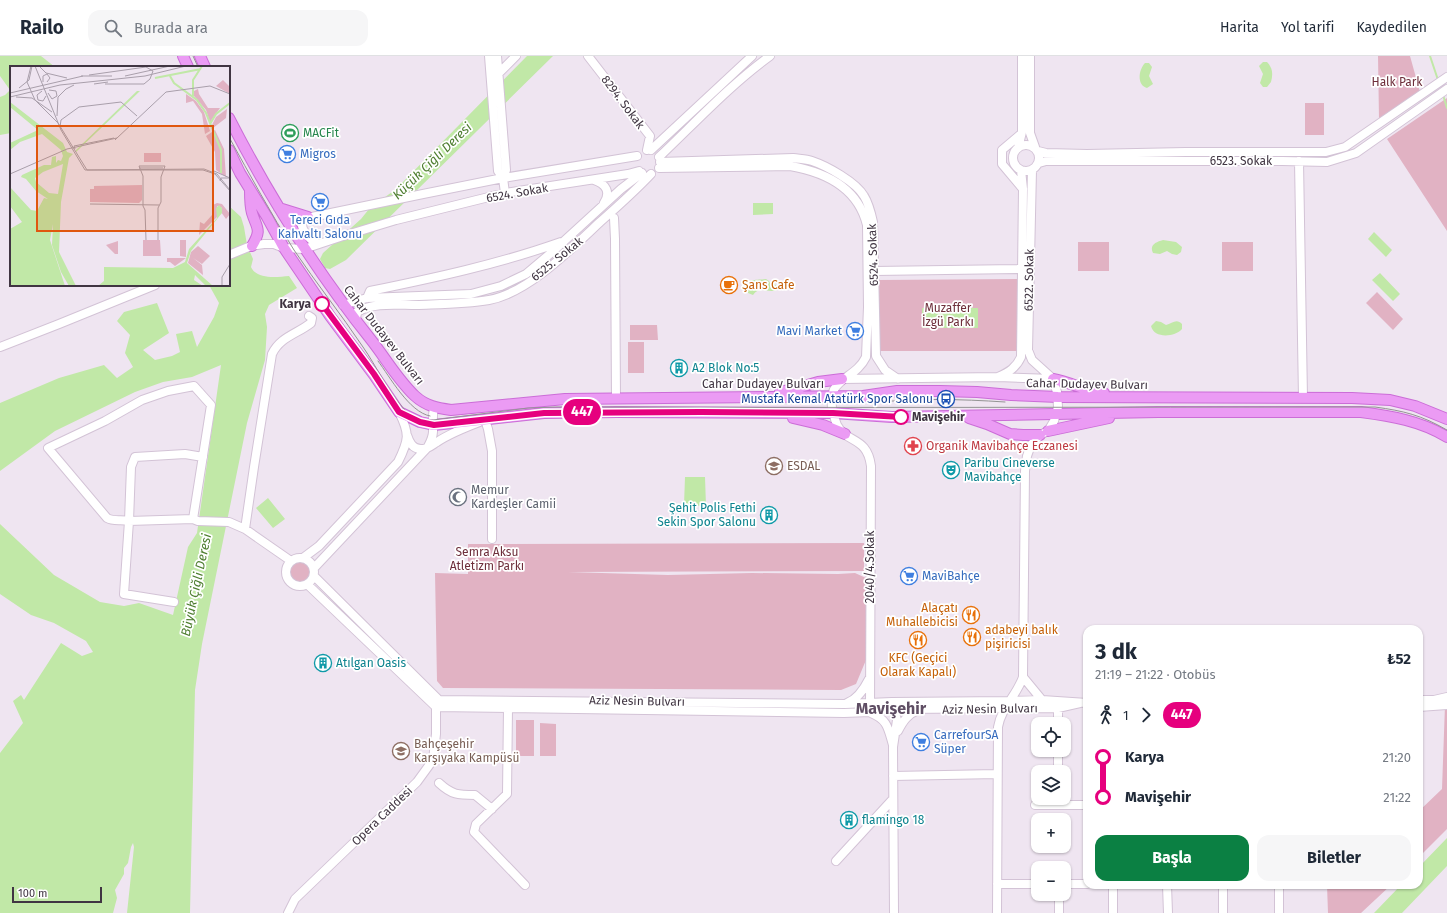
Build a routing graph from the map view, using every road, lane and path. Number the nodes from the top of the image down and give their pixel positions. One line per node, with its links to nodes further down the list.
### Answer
1 (183, 56): 10 (main road)
2 (489, 56): 28 (street)
3 (497, 56): 11 (street)
4 (516, 56): 11 (street)
5 (588, 56): 18 (street, 8294. Sokak)
6 (752, 56): 18 (street)
7 (770, 56): 22 (street)
8 (1022, 56): 15 (street)
9 (1030, 56): 17 (street)
10 (188, 66)
11 (498, 76): 28 (street)
12 (1446, 78): 17 (street, 6523. Sokak)
13 (1447, 89): 21 (street, 6523. Sokak)
14 (230, 120): 33 (main road, Cahar Dudayev Bulvarı)
15 (1022, 132): 16 (street); 31 (street)
16 (1018, 148): 17 (street); 24 (street)
17 (1036, 149): 23 (street)
18 (649, 150): 20 (street); 22 (street)
19 (230, 152): 30 (main road)
20 (637, 156): 26 (street); 28 (street, 6524. Sokak)
21 (1299, 161): 23 (street, 6523. Sokak); 60 (street)
22 (659, 162): 27 (street); 44 (street, 6524. Sokak); 53 (street, 6524. Sokak)
23 (1039, 163): 25 (street)
24 (1021, 170): 25 (street); 31 (street, 6522. Sokak)
25 (1032, 170): 54 (street, 6522. Sokak)
26 (641, 172): 27 (street); 29 (street, 6524. Sokak); 34 (street, 6525. Sokak)
27 (651, 174): 49 (street, 6525. Sokak)
28 (503, 178): 32 (street); 35 (street, 6524. Sokak)
29 (594, 180): 32 (street, 6524. Sokak); 34 (street)
30 (249, 188): 39 (main road); 40 (main road)
31 (1022, 189): 43 (street, 6522. Sokak)
32 (505, 193): 38 (street, 6524. Sokak)
33 (279, 208): 35 (main road); 41 (main road, Cahar Dudayev Bulvarı)
34 (600, 208): 37 (street, 6525. Sokak)
35 (308, 217): 38 (street)
36 (614, 218): 58 (street)
37 (565, 240): 46 (street); 46 (street, 6525. Sokak)
38 (318, 244): 41 (street, 6524. Sokak)
39 (253, 245): 40 (street); 42 (street)
40 (284, 248): 41 (street); 62 (main road)
41 (304, 249): 47 (main road, Cahar Dudayev Bulvarı)
42 (230, 255)
43 (1022, 269): 44 (street); 51 (street, 6522. Sokak)
44 (874, 271): 52 (street, 6524. Sokak)
45 (154, 286): 50 (street)
46 (367, 298): 47 (street, 6525. Sokak)
47 (343, 305): 49 (main road, Cahar Dudayev Bulvarı)
48 (309, 316): 79 (street)
49 (356, 321): 61 (main road, Cahar Dudayev Bulvarı)
50 (0, 347)
51 (998, 377): 52 (street); 54 (street)
52 (898, 378): 53 (street)
53 (842, 379): 55 (main road); 56 (street)
54 (1053, 379): 57 (street); 59 (main road)
55 (739, 396): 56 (main road, Cahar Dudayev Bulvarı); 58 (main road, Cahar Dudayev Bulvarı)
56 (832, 396): 57 (main road, Cahar Dudayev Bulvarı); 65 (street)
57 (1058, 397): 59 (main road, Cahar Dudayev Bulvarı); 66 (street)
58 (616, 398): 61 (main road, Cahar Dudayev Bulvarı)
59 (1158, 398): 60 (main road, Cahar Dudayev Bulvarı)
60 (1303, 398): 68 (main road, Cahar Dudayev Bulvarı)
61 (434, 408): 70 (street)
62 (399, 412): 70 (main road); 73 (street)
63 (1158, 412): 66 (main road); 71 (main road); 74 (main road)
64 (759, 413): 65 (main road); 69 (main road); 72 (main road)
65 (833, 413): 67 (main road); 72 (street)
66 (1057, 414): 67 (main road); 71 (street)
67 (966, 415): 71 (main road)
68 (1447, 418)
69 (485, 420): 70 (main road); 75 (street); 80 (street)
70 (434, 425): 75 (street)
71 (1044, 433): 87 (street)
72 (845, 434): 88 (street, 2040/4.Sokak)
73 (407, 435): 75 (street); 81 (street)
74 (1445, 437)
75 (427, 448): 83 (street)
76 (203, 457): 77 (street); 78 (street); 78 (street)
77 (196, 520): 78 (street); 79 (street)
78 (129, 521): 86 (street)
79 (245, 529): 82 (street)
80 (492, 539)
81 (303, 558): 82 (street); 83 (street)
82 (291, 561): 85 (street)
83 (314, 568): 84 (street)
84 (314, 576): 85 (street); 93 (street)
85 (308, 585): 93 (street)
86 (174, 602)
87 (1023, 677): 90 (street); 92 (street)
88 (870, 678): 94 (street, 2040/4.Sokak); 97 (street)
89 (1447, 697): 91 (street)
90 (1042, 700): 92 (street, Aziz Nesin Bulvarı); 95 (street, Aziz Nesin Bulvarı)
91 (1423, 700)
92 (1010, 701): 99 (street, Aziz Nesin Bulvarı); 104 (street)
93 (438, 703): 97 (street, Aziz Nesin Bulvarı); 101 (street, Aziz Nesin Bulvarı); 127 (street, Opera Caddesi)
94 (870, 703): 97 (street, Aziz Nesin Bulvarı); 99 (street, Aziz Nesin Bulvarı); 105 (street, 2040/4.Sokak)
95 (1083, 703)
96 (1083, 703): 102 (street, Aziz Nesin Bulvarı)
97 (845, 704)
98 (1447, 705): 100 (street)
99 (893, 706): 103 (street, Aziz Nesin Bulvarı); 105 (street, Aziz Nesin Bulvarı); 107 (street)
100 (1423, 707)
101 (508, 708): 105 (street, Aziz Nesin Bulvarı); 115 (street)
102 (1058, 708): 104 (street, Aziz Nesin Bulvarı); 106 (street)
103 (919, 709): 104 (street, Aziz Nesin Bulvarı); 107 (street)
104 (1005, 709): 109 (street)
105 (870, 712): 108 (street)
106 (1058, 717)
107 (896, 735): 108 (street)
108 (893, 747): 110 (street)
109 (998, 774): 110 (street); 117 (street)
110 (893, 776): 112 (street)
111 (439, 783): 115 (street)
112 (893, 799): 116 (street); 128 (street)
113 (1071, 803): 114 (street)
114 (1083, 805)
115 (492, 809): 121 (street)
116 (836, 860)
117 (997, 884): 118 (street); 129 (street)
118 (1031, 884)
119 (1071, 884): 120 (street)
120 (1083, 884)
121 (525, 885)
122 (1113, 889): 131 (street)
123 (1167, 889): 132 (street)
124 (1223, 889): 133 (street)
125 (1279, 889): 134 (street)
126 (1059, 901): 130 (street)
127 (288, 913)
128 (894, 913)
129 (997, 913)
130 (1059, 913)
131 (1113, 913)
132 (1168, 913)
133 (1224, 913)
134 (1279, 913)

